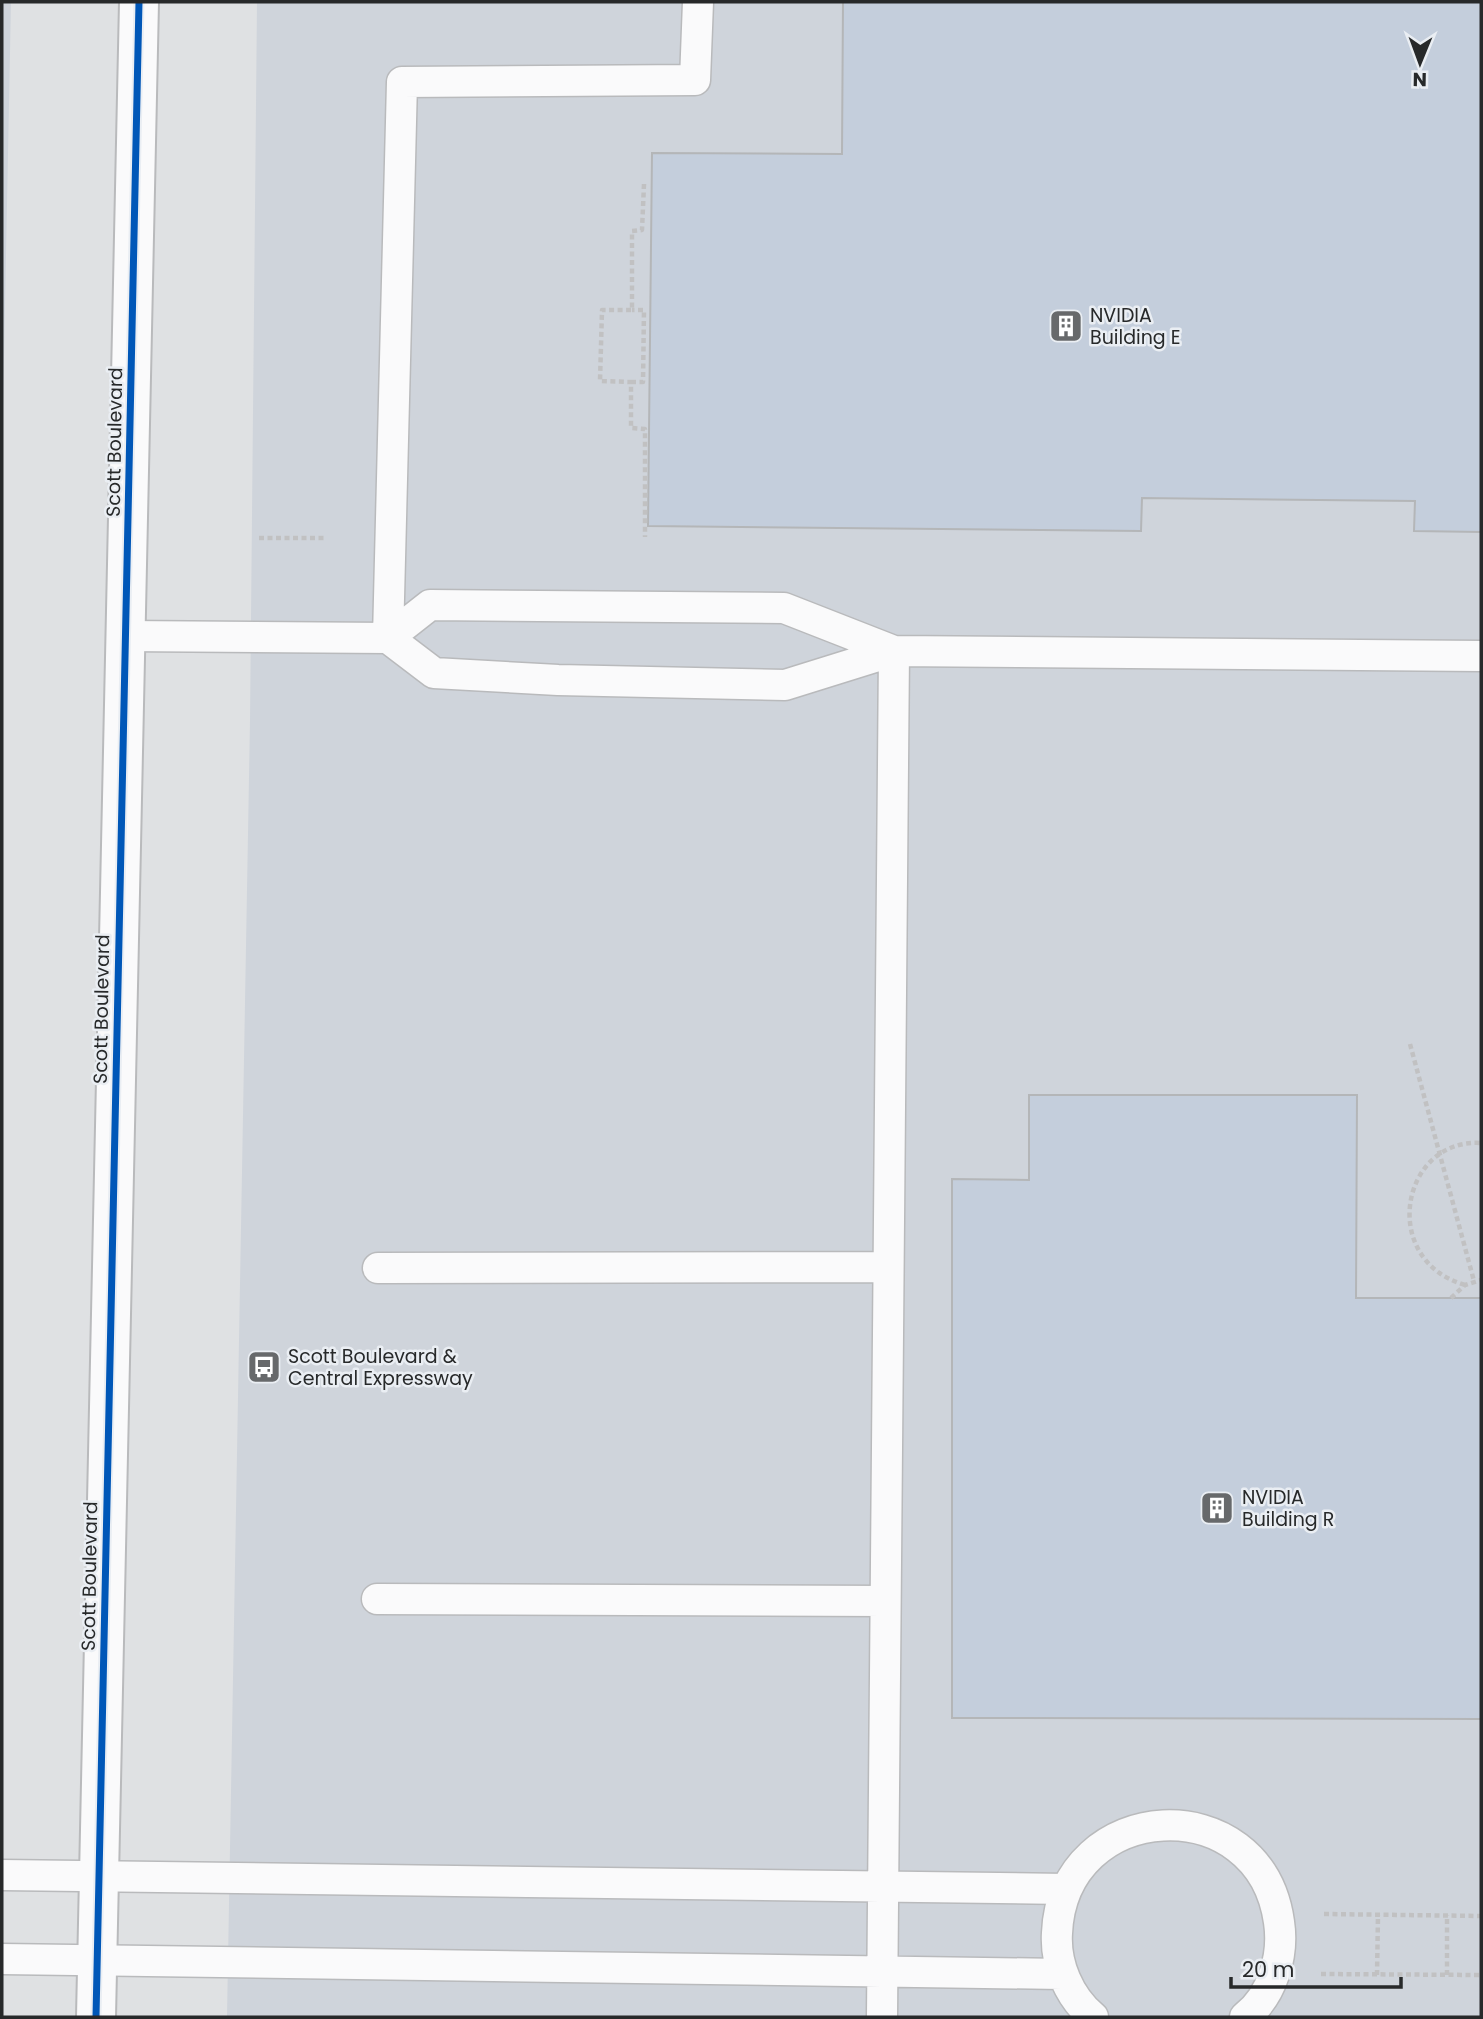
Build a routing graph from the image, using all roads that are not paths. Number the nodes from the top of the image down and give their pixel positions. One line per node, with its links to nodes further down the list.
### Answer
1 (139, 2): 3 (main road, Scott Boulevard)
2 (698, 2): 4 (lane)
3 (125, 636): 4 (lane); 12 (main road, Scott Boulevard)
4 (388, 638): 5 (lane); 5 (lane)
5 (894, 652): 6 (lane); 7 (lane)
6 (1481, 656)
7 (888, 1267): 8 (lane); 10 (lane)
8 (378, 1268)
9 (377, 1599): 10 (lane)
10 (885, 1601): 13 (lane)
11 (2, 1875): 12 (lane)
12 (98, 1876): 13 (lane); 16 (main road, Scott Boulevard)
13 (882, 1886): 14 (lane); 17 (lane)
14 (1066, 1889): 18 (lane); 22 (lane)
15 (2, 1959): 16 (lane)
16 (96, 1961): 17 (lane); 19 (main road, Scott Boulevard)
17 (881, 1971): 18 (lane); 20 (lane)
18 (1062, 1974): 21 (lane)
19 (96, 2017)
20 (882, 2017)
21 (1093, 2017)
22 (1245, 2017)

